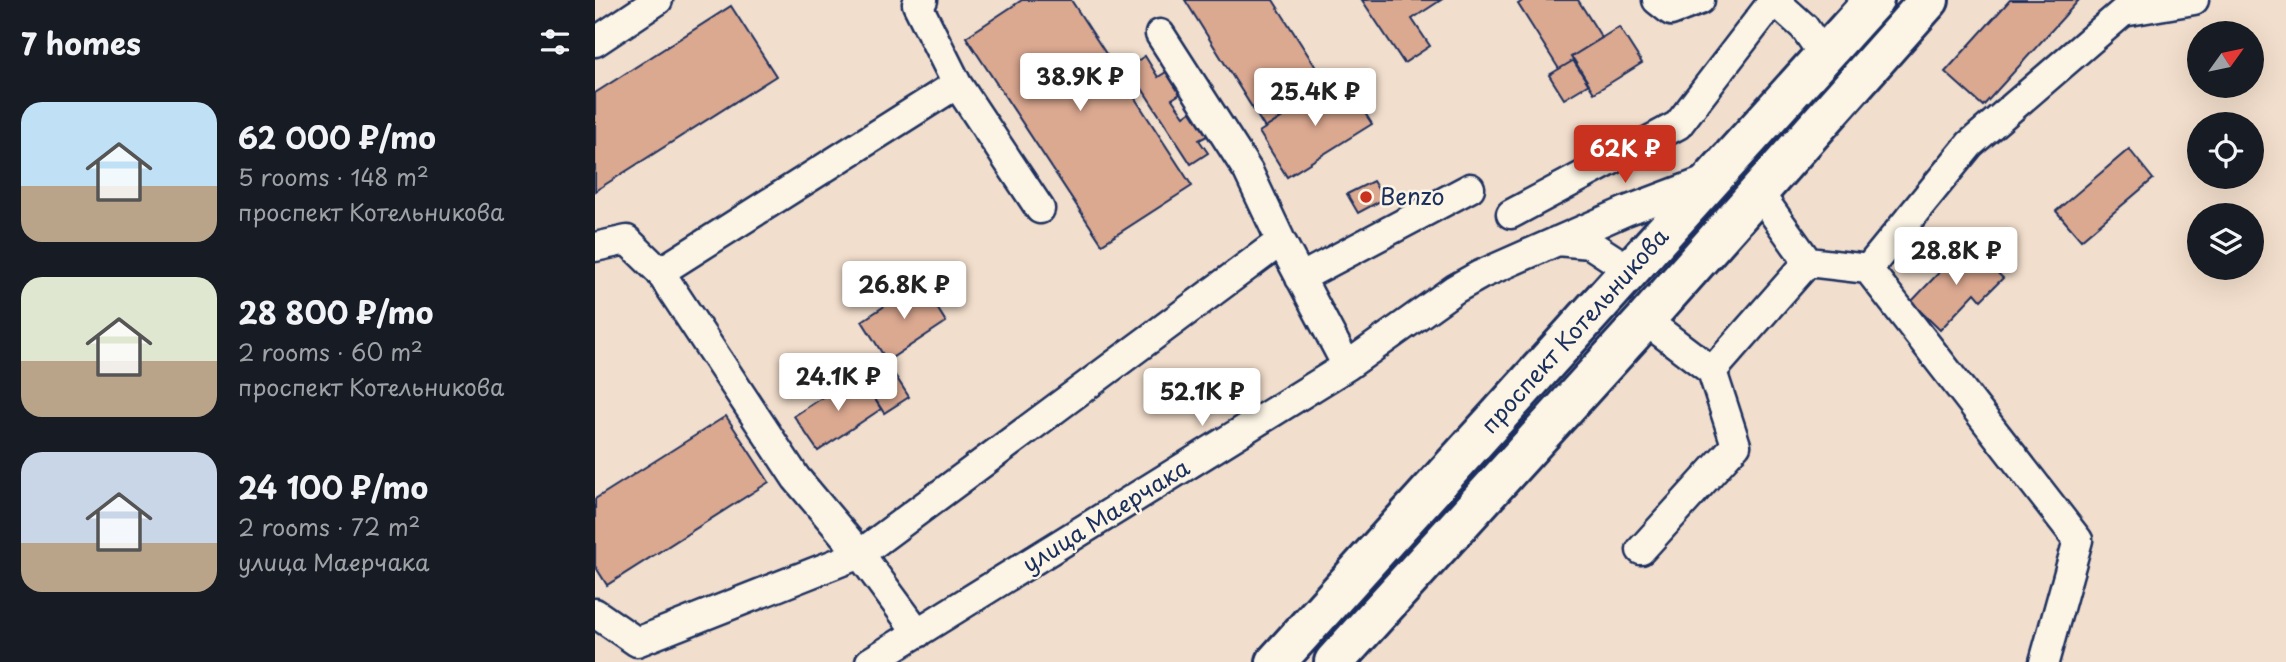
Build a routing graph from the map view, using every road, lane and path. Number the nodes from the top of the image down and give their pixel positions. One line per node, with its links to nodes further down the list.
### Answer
1 (658, 0): 10 (street)
2 (923, 0): 12 (street)
3 (1657, 0): 4 (street)
4 (1700, 0)
5 (1774, 0): 11 (street); 17 (street)
6 (1874, 0): 11 (highway, проспект Котельникова)
7 (1929, 0): 15 (highway, проспект Котельникова)
8 (2194, 0): 22 (street)
9 (1160, 34): 19 (street)
10 (595, 42)
11 (1824, 56): 13 (highway, проспект Котельникова)
12 (957, 84): 16 (street); 24 (street)
13 (1714, 178): 18 (street, улица Маерчака); 23 (highway, проспект Котельникова)
14 (1470, 188): 25 (street)
15 (1759, 193): 21 (street); 26 (highway, проспект Котельникова)
16 (1040, 209)
17 (1511, 214)
18 (1557, 241): 23 (street); 27 (street, улица Маерчака)
19 (1281, 242): 25 (street); 30 (street)
20 (595, 247): 24 (street)
21 (1808, 262): 22 (street); 28 (street)
22 (1868, 269): 36 (street)
23 (1630, 270): 34 (highway, проспект Котельникова)
24 (660, 272): 30 (street)
25 (1300, 278): 27 (street)
26 (1645, 320): 28 (street); 35 (highway, проспект Котельникова)
27 (1347, 366): 32 (street, улица Маерчака)
28 (1711, 371): 29 (street)
29 (1641, 550)
30 (860, 554): 31 (street); 32 (street)
31 (595, 613)
32 (918, 633): 33 (street, улица Маерчака)
33 (870, 662)
34 (1276, 662)
35 (1334, 662)
36 (2043, 662)

